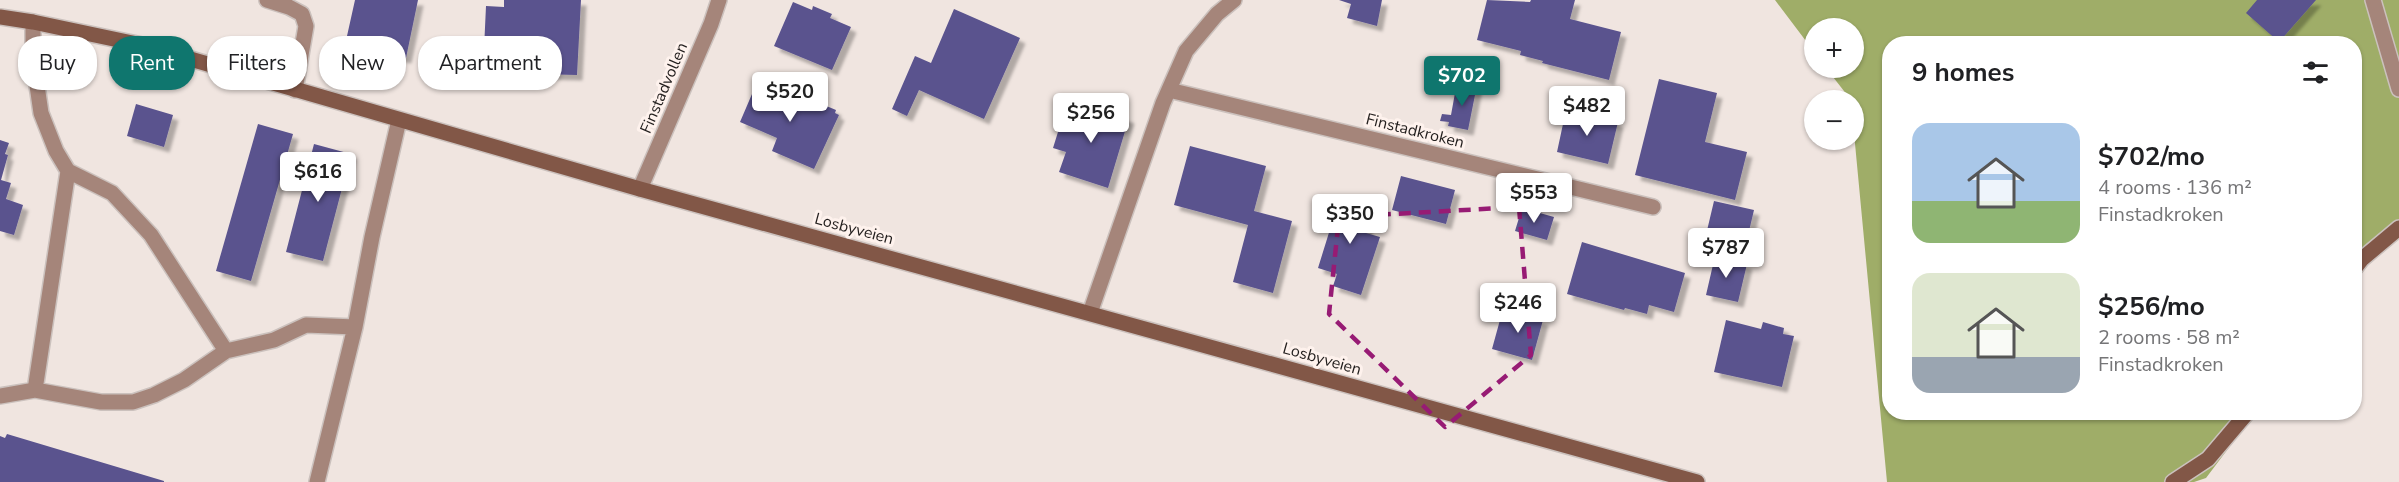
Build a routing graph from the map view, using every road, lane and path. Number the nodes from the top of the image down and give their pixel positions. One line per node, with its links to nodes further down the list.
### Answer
1 (267, 0): 7 (street)
2 (719, 0): 14 (street, Finstadvollen)
3 (1234, 0): 11 (street)
4 (2373, 0): 9 (street)
5 (0, 17): 6 (main road, Losbyveien)
6 (33, 22): 8 (main road, Losbyveien); 13 (street)
7 (304, 36)
8 (207, 64)
9 (2399, 89)
10 (295, 90): 12 (main road, Losbyveien)
11 (1168, 90): 15 (street, Finstadkroken); 18 (street)
12 (399, 120): 14 (main road, Losbyveien); 19 (street)
13 (68, 171): 20 (street); 21 (street)
14 (640, 189): 18 (main road, Losbyveien)
15 (1653, 207)
16 (2399, 228): 17 (main road)
17 (2362, 259)
18 (1090, 313): 25 (main road, Losbyveien)
19 (355, 327): 20 (street); 24 (street)
20 (226, 351): 21 (street)
21 (35, 390): 22 (street)
22 (0, 396)
23 (2241, 420): 26 (main road)
24 (317, 482)
25 (1697, 482)
26 (2173, 482)

